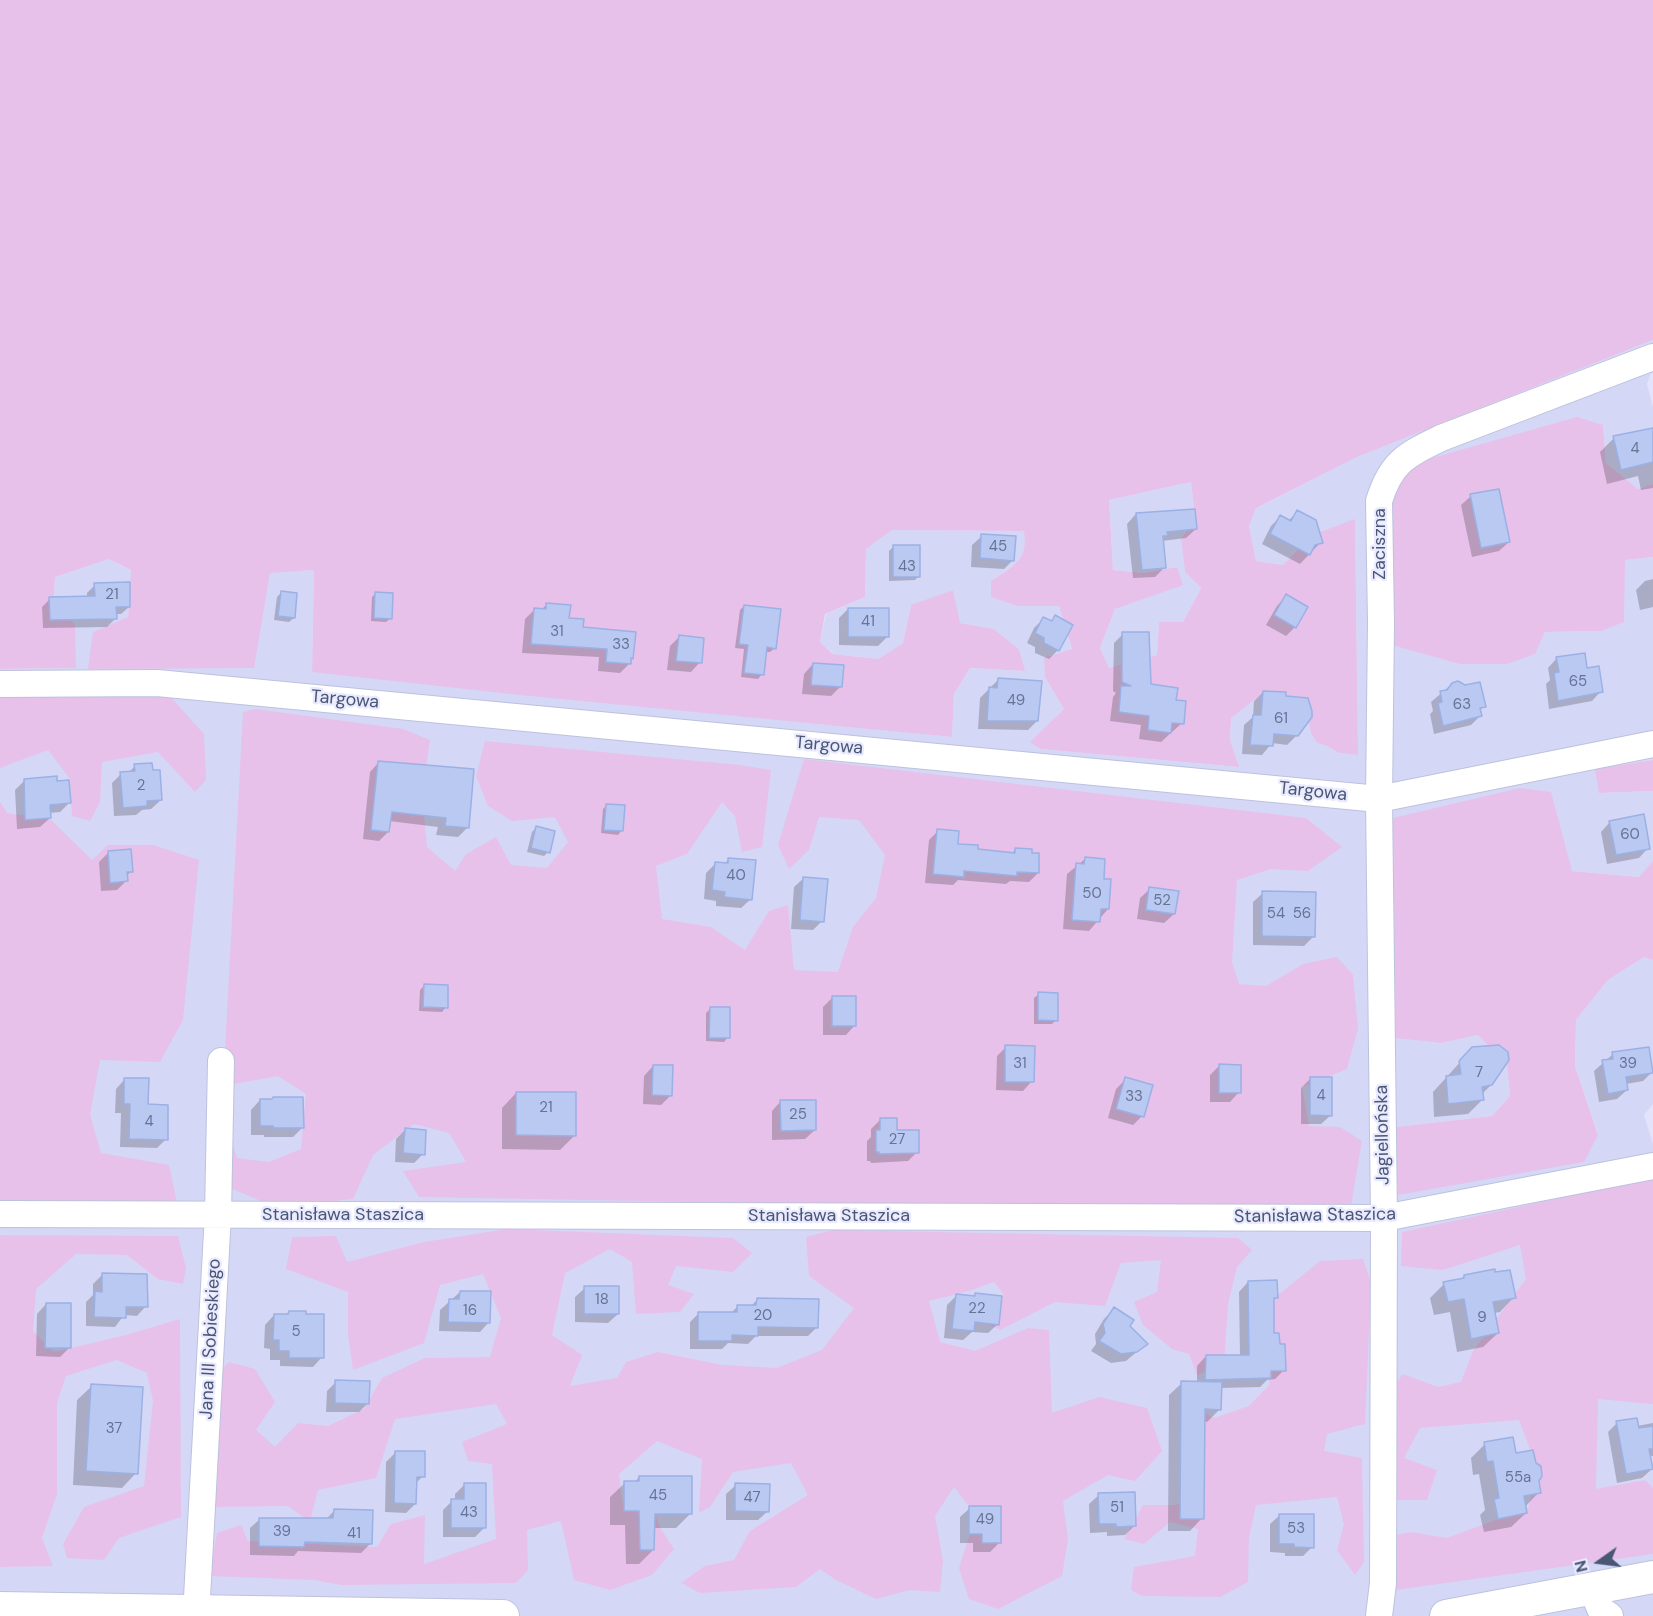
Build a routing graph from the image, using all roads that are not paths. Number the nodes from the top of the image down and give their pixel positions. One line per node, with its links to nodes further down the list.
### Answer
1 (1653, 357): 4 (street, Zaciszna)
2 (0, 684): 4 (street, Targowa)
3 (1653, 744): 4 (street, Targowa)
4 (1379, 799): 9 (street, Jagiellońska)
5 (221, 1061): 8 (street, Jana III Sobieskiego)
6 (1653, 1166): 9 (street, Stanisława Staszica)
7 (0, 1214): 8 (street, Stanisława Staszica)
8 (218, 1214): 9 (street, Stanisława Staszica); 13 (street, Jana III Sobieskiego)
9 (1384, 1218): 15 (street, Jagiellońska)
10 (1653, 1577): 11 (street)
11 (1592, 1589): 16 (street); 17 (street)
12 (0, 1608): 13 (street)
13 (196, 1614): 14 (street)
14 (503, 1616)
15 (1379, 1616)
16 (1446, 1616)
17 (1610, 1616)

